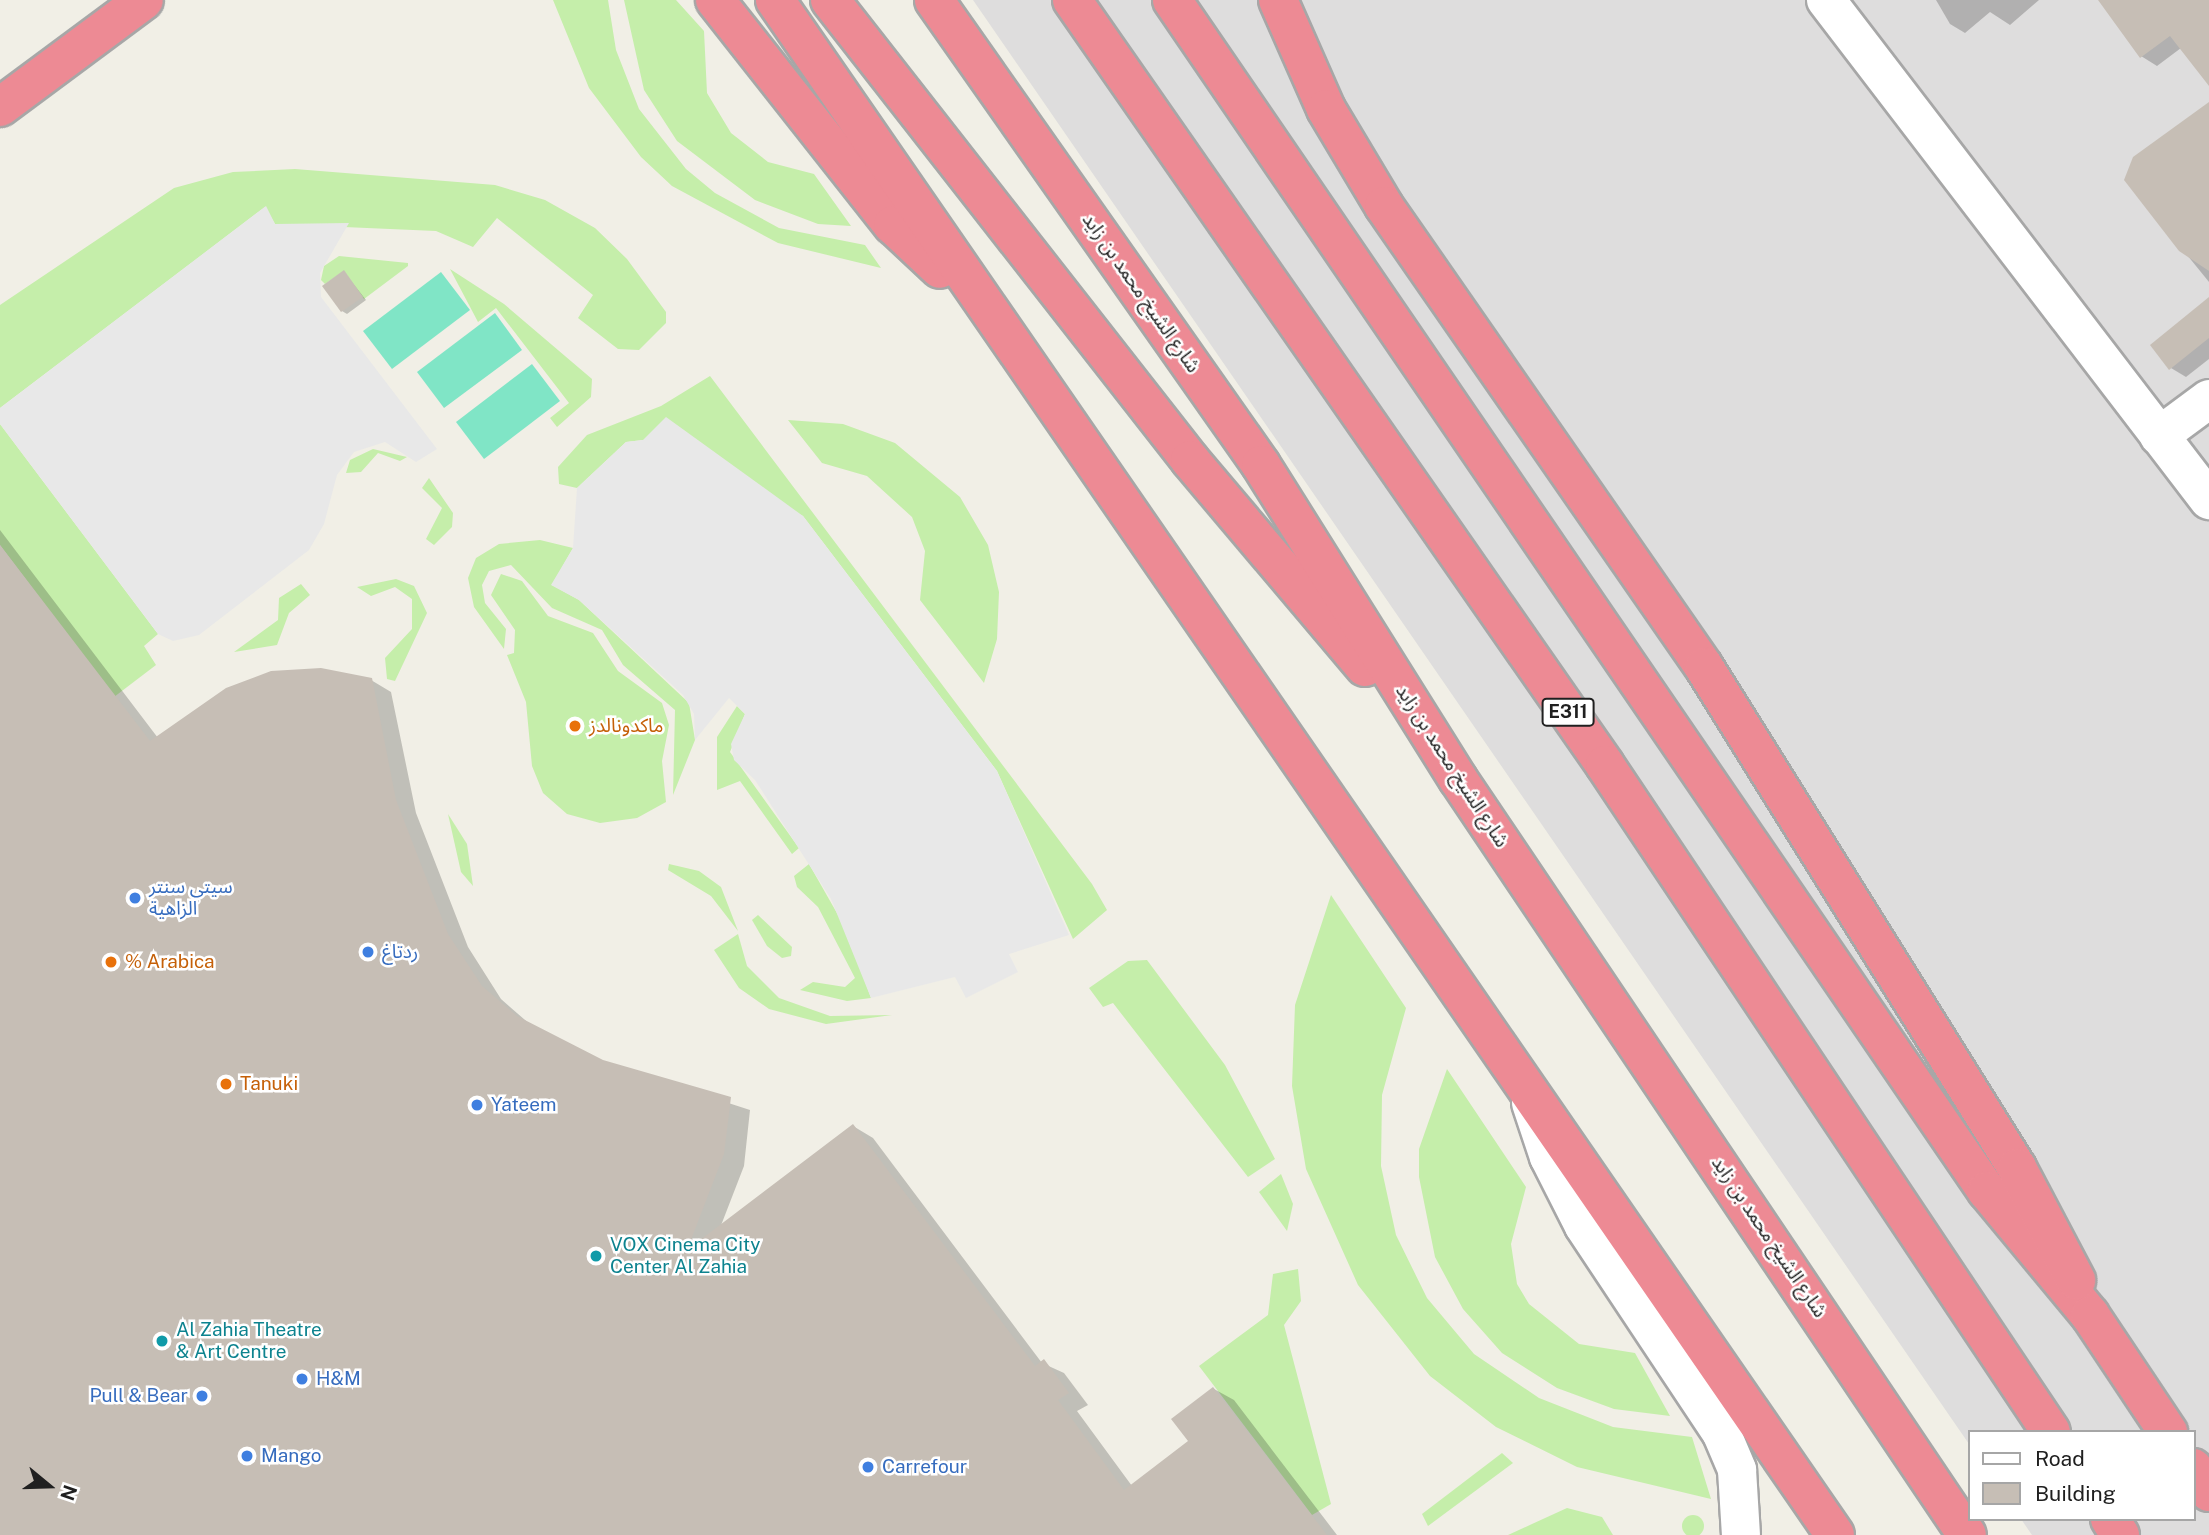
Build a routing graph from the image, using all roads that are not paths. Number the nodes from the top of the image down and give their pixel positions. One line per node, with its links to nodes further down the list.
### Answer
1 (144, 0): 10 (highway)
2 (715, 0): 11 (highway)
3 (775, 0): 11 (highway)
4 (830, 0): 15 (highway)
5 (934, 0): 15 (highway, شارع الشيخ محمد بن زايد)
6 (1072, 0): 18 (highway, E311)
7 (1172, 0): 17 (highway)
8 (1278, 0): 17 (highway)
9 (1826, 0): 13 (street)
10 (0, 107)
11 (973, 290): 16 (highway)
12 (2209, 399): 13 (street)
13 (2160, 436): 14 (street)
14 (2209, 500)
15 (1458, 779): 24 (highway, شارع الشيخ محمد بن زايد)
16 (1525, 1084): 22 (street); 23 (highway)
17 (2090, 1315): 19 (highway)
18 (2050, 1430)
19 (2167, 1430)
20 (2195, 1471): 21 (highway)
21 (2209, 1492)
22 (1741, 1535)
23 (1835, 1535)
24 (1967, 1535)

